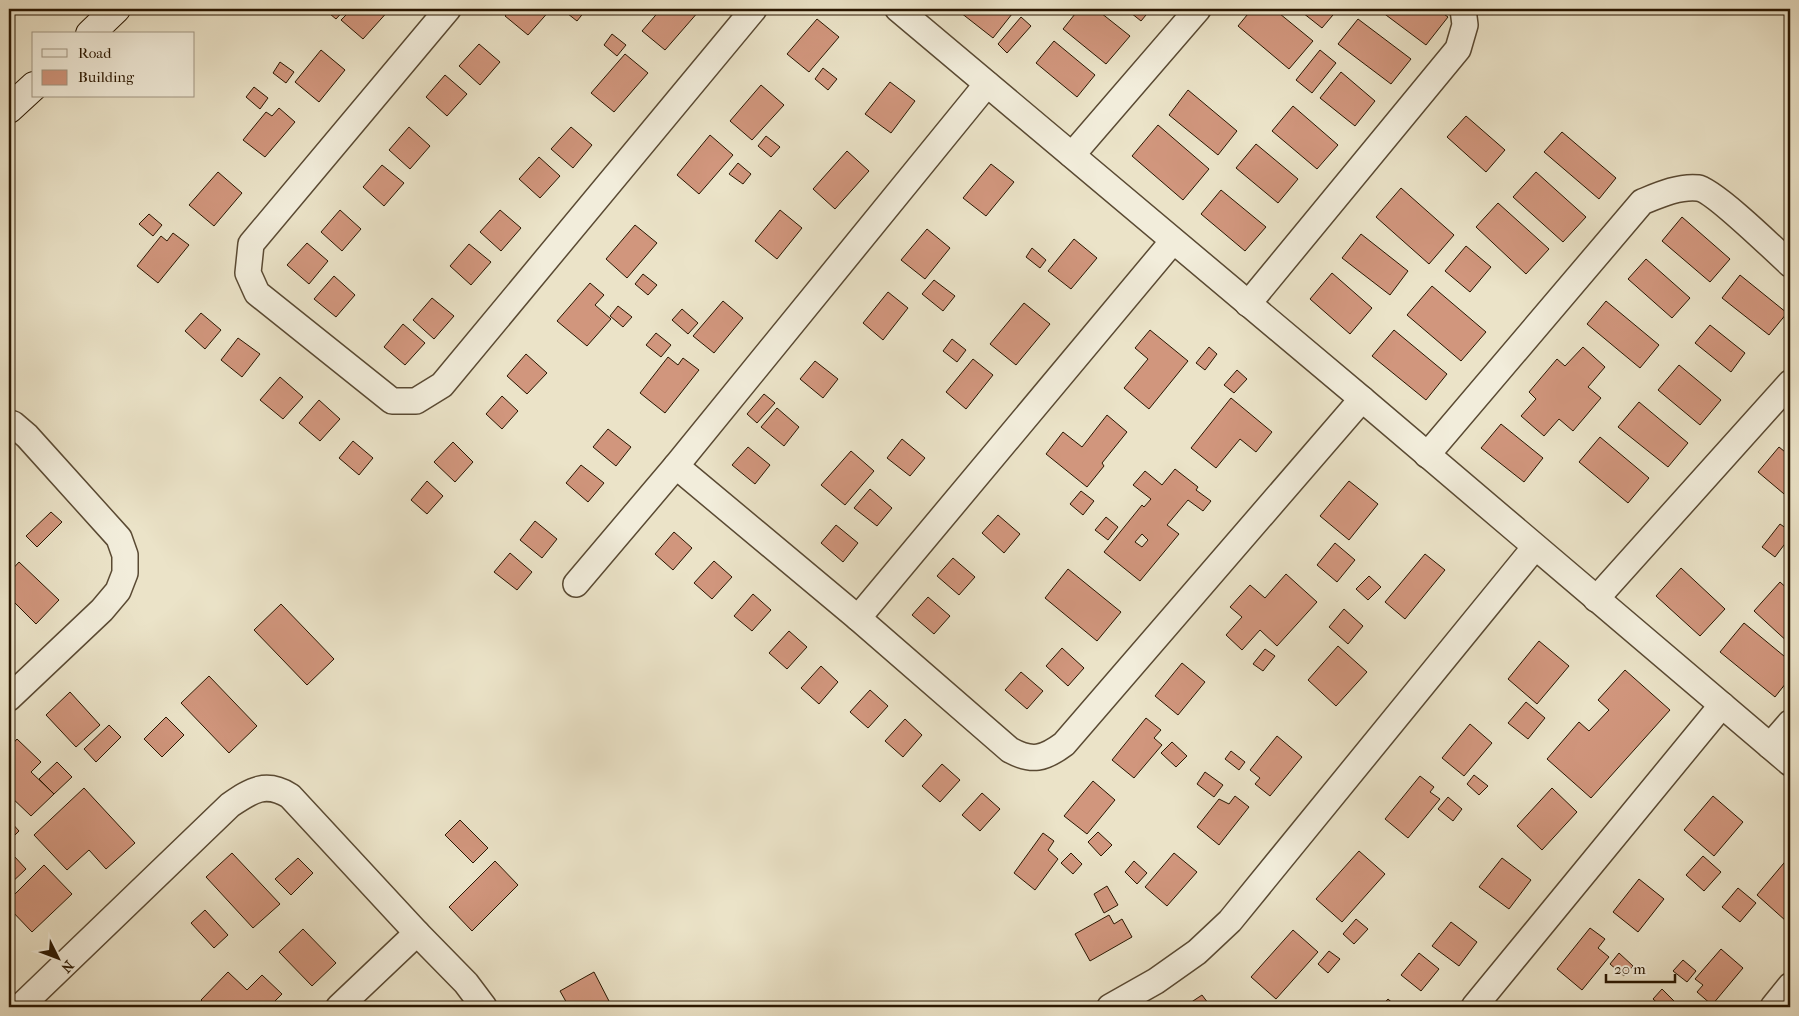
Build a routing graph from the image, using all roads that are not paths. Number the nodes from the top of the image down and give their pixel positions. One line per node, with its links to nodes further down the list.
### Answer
1 (116, 9): 7 (street)
2 (448, 9): 3 (street)
3 (754, 9)
4 (899, 9): 8 (street)
5 (1198, 9): 11 (street)
6 (1463, 9): 14 (street)
7 (92, 32)
8 (987, 84): 11 (street); 19 (street)
9 (32, 88): 10 (street)
10 (9, 109)
11 (1072, 155): 12 (street)
12 (1173, 241): 14 (street); 23 (street)
13 (1790, 264): 18 (street)
14 (1248, 304): 16 (street)
15 (1790, 383): 22 (street)
16 (1362, 399): 18 (street); 23 (street)
17 (9, 423): 24 (street)
18 (1427, 455): 20 (street)
19 (676, 466): 21 (street); 23 (street)
20 (1535, 547): 22 (street); 34 (street)
21 (576, 584)
22 (1596, 599): 25 (street)
23 (858, 618)
24 (9, 698)
25 (1722, 705): 27 (street); 35 (street)
26 (1790, 723): 27 (street)
27 (1770, 746): 28 (street)
28 (1790, 763)
29 (417, 933): 31 (street); 32 (street); 33 (street)
30 (1790, 986): 36 (street)
31 (20, 1007)
32 (340, 1007)
33 (484, 1007)
34 (1110, 1007)
35 (1474, 1007)
36 (1773, 1007)

